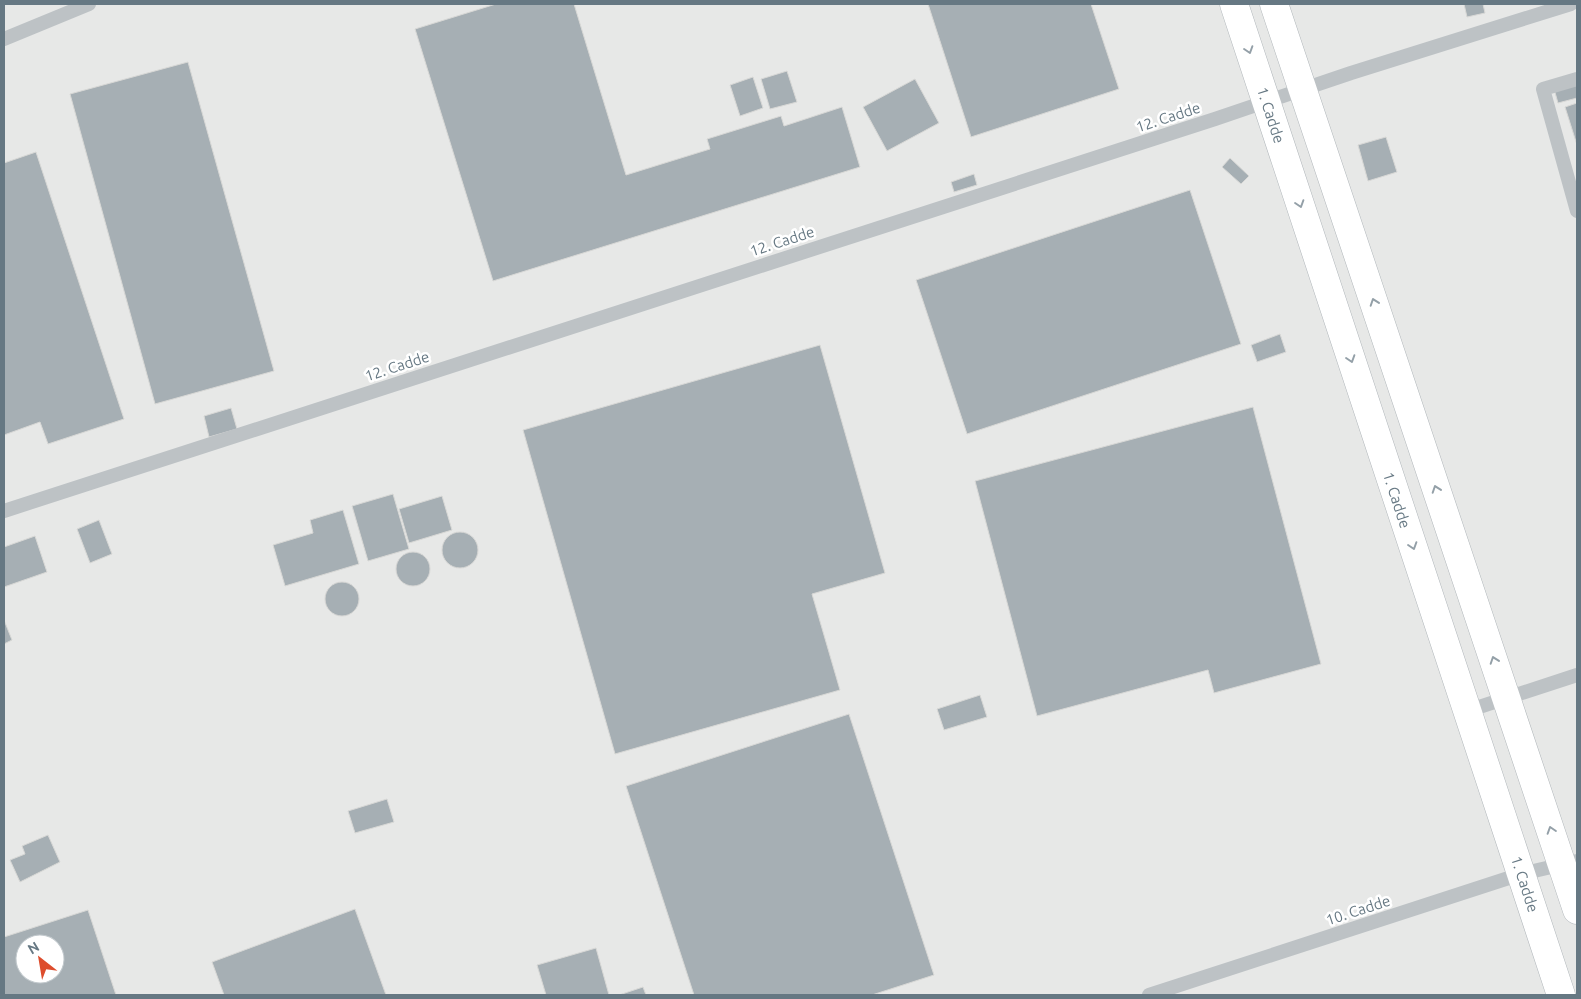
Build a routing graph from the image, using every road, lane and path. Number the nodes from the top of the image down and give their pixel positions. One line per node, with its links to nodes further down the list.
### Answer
1 (90, 4): 5 (lane)
2 (1234, 4): 8 (street, 1. Cadde, one-way to 8)
3 (1274, 4): 7 (street)
4 (1571, 4): 7 (lane, 12. Cadde)
5 (4, 39)
6 (1577, 79): 9 (lane)
7 (1303, 90): 8 (lane, 12. Cadde); 12 (street, one-way to 7)
8 (1266, 102): 10 (lane, 12. Cadde); 13 (street, 1. Cadde, one-way to 13)
9 (1577, 211)
10 (4, 511)
11 (1577, 675): 12 (lane)
12 (1506, 697): 13 (lane); 14 (street, one-way to 12)
13 (1467, 711): 15 (street, 1. Cadde)
14 (1570, 863): 15 (lane, 10. Cadde); 16 (street)
15 (1521, 874): 17 (lane, 10. Cadde); 18 (street, 1. Cadde)
16 (1577, 910)
17 (1149, 995)
18 (1561, 995)

